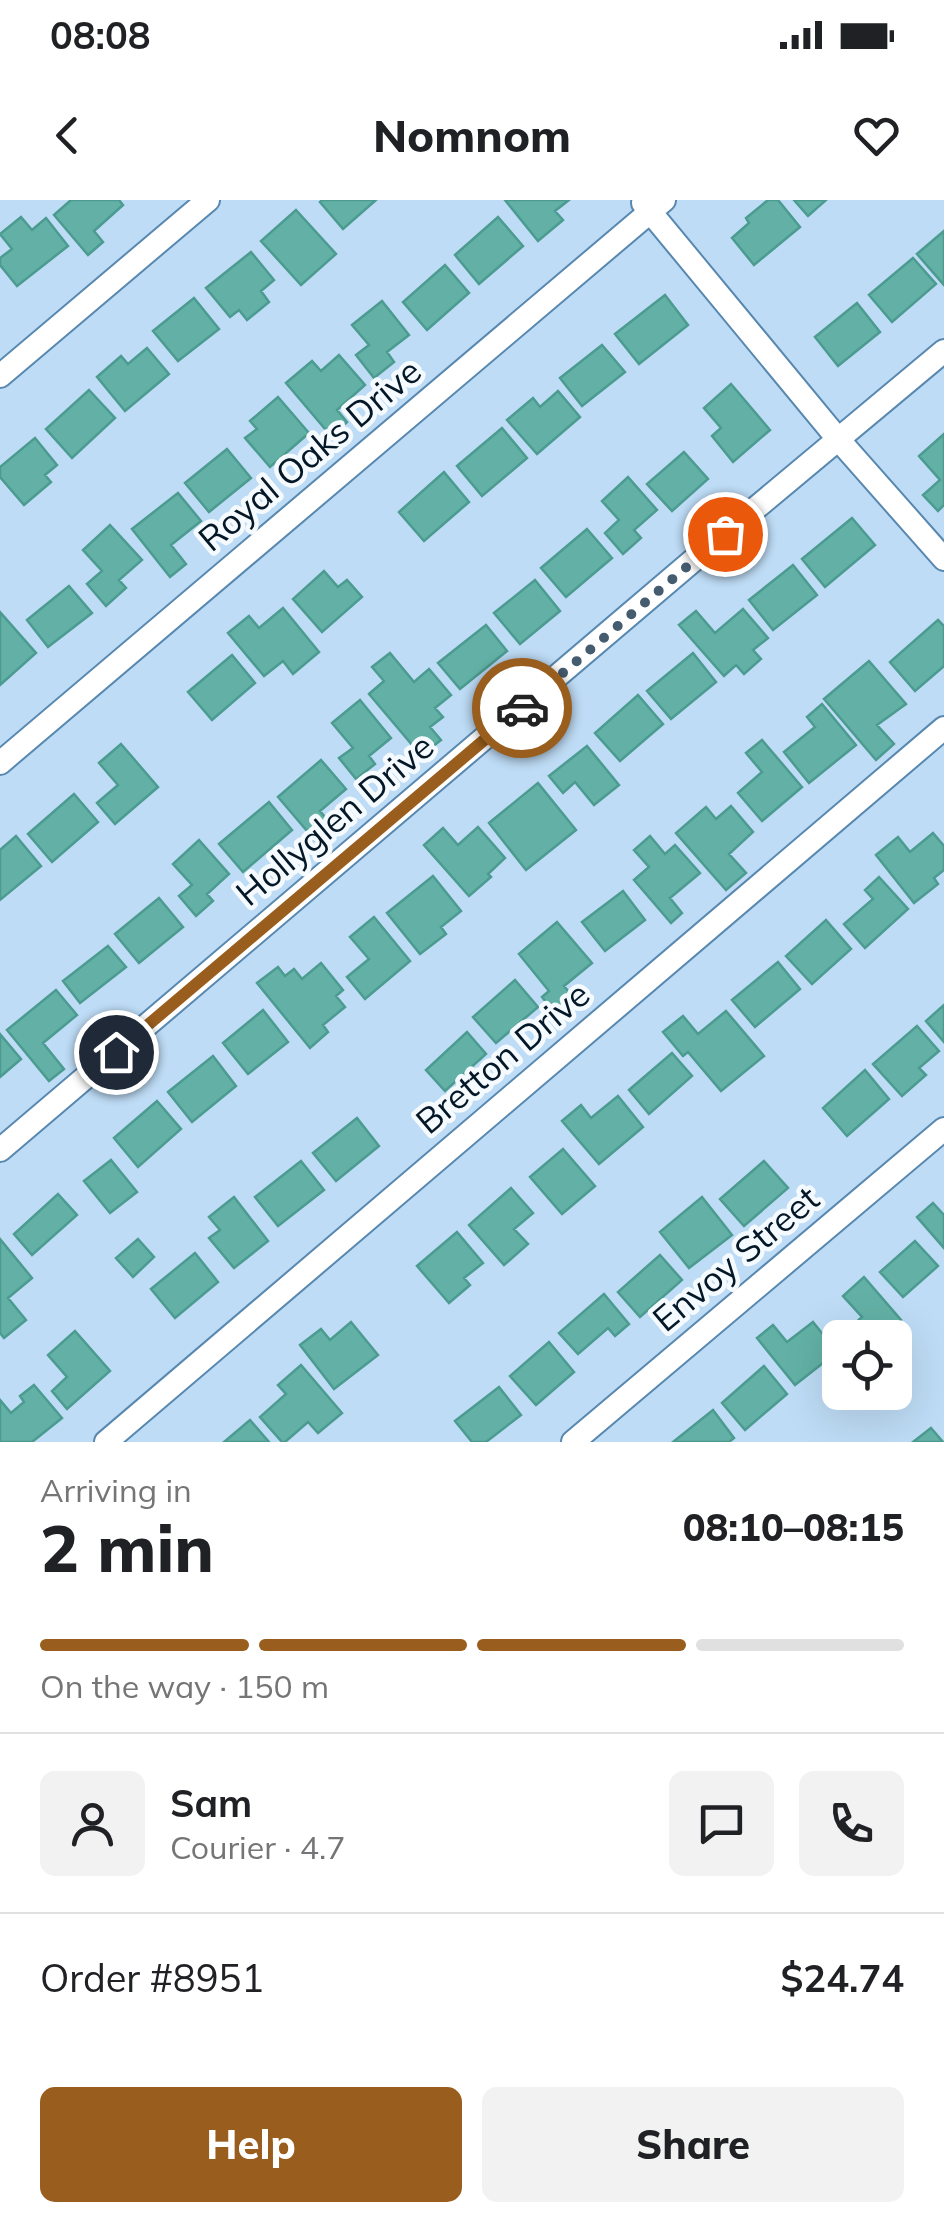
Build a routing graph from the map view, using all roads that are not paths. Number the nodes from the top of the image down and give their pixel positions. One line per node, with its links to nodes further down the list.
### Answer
1 (208, 200): 4 (street)
2 (651, 204): 5 (street); 8 (street, Royal Oaks Drive)
3 (944, 351): 5 (street, Hollyglen Drive)
4 (0, 376)
5 (838, 438): 6 (street); 10 (street, Hollyglen Drive)
6 (944, 560)
7 (944, 728): 11 (street, Bretton Drive)
8 (0, 763)
9 (944, 1129): 12 (street, Envoy Street)
10 (0, 1150)
11 (106, 1442)
12 (573, 1442)

